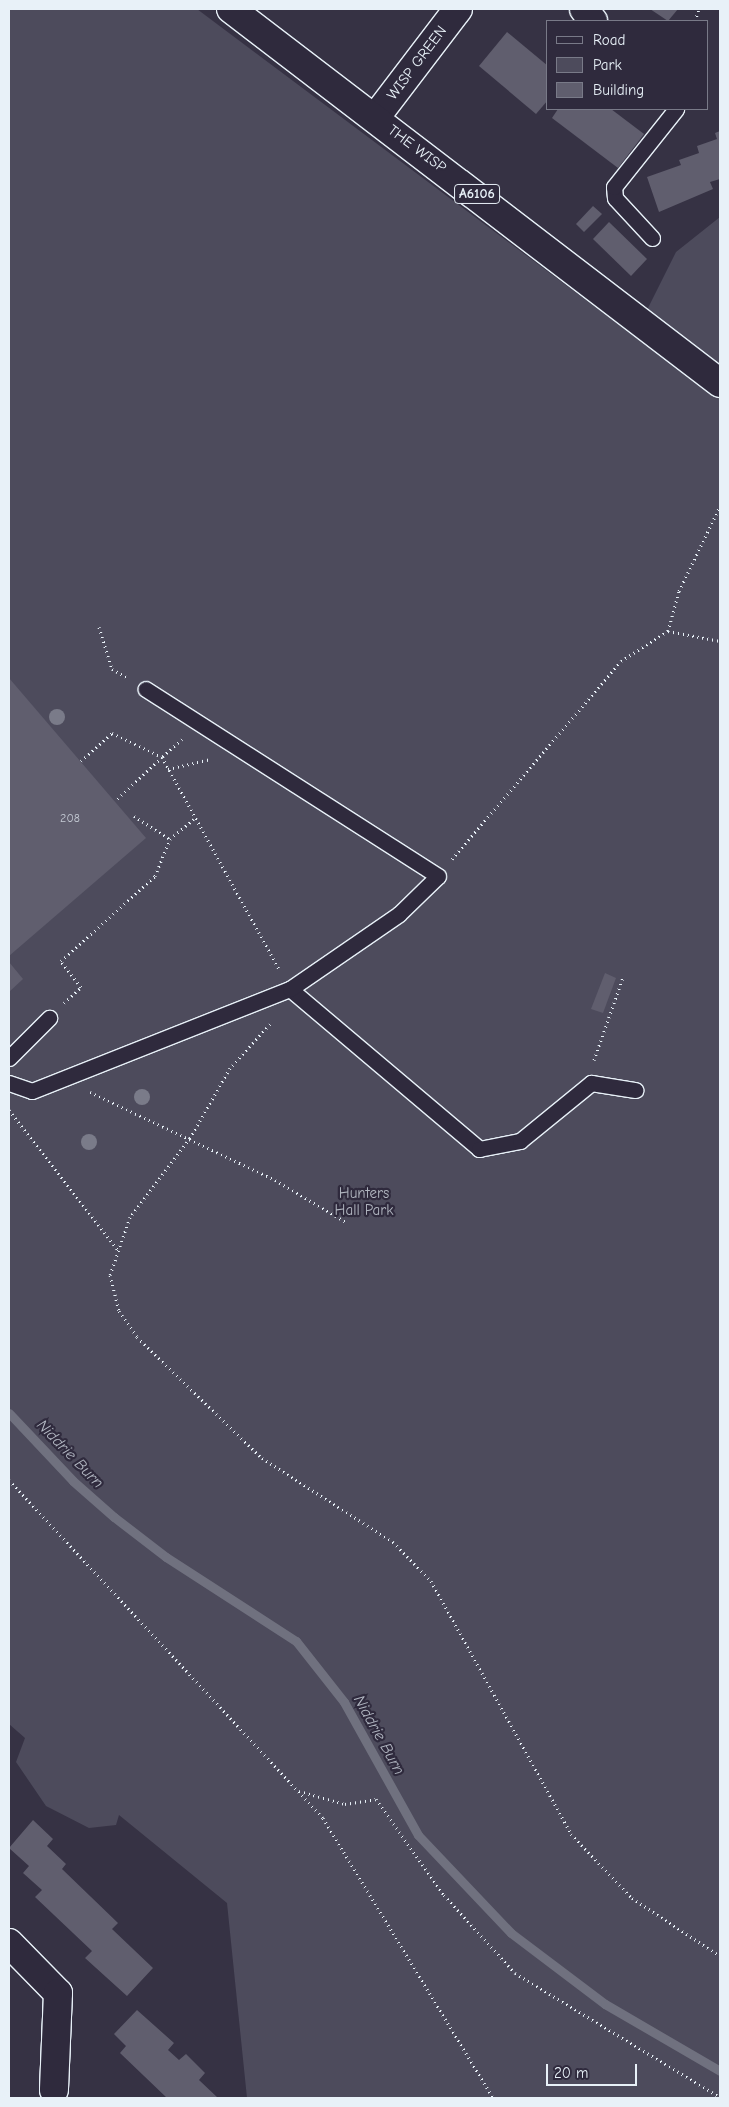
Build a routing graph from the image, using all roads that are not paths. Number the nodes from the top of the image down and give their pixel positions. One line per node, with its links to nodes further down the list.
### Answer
1 (231, 9): 6 (main road, THE WISP / A6106)
2 (458, 9): 6 (main road, WISP GREEN)
3 (584, 9): 4 (main road)
4 (592, 20)
5 (675, 110): 7 (lane)
6 (376, 118): 8 (main road, THE WISP / A6106)
7 (652, 238)
8 (720, 383)
9 (146, 689): 10 (lane)
10 (290, 989): 13 (lane); 14 (lane)
11 (49, 1018): 12 (lane)
12 (9, 1058)
13 (9, 1083)
14 (635, 1090)
15 (9, 1943): 16 (main road)
16 (54, 2090)

